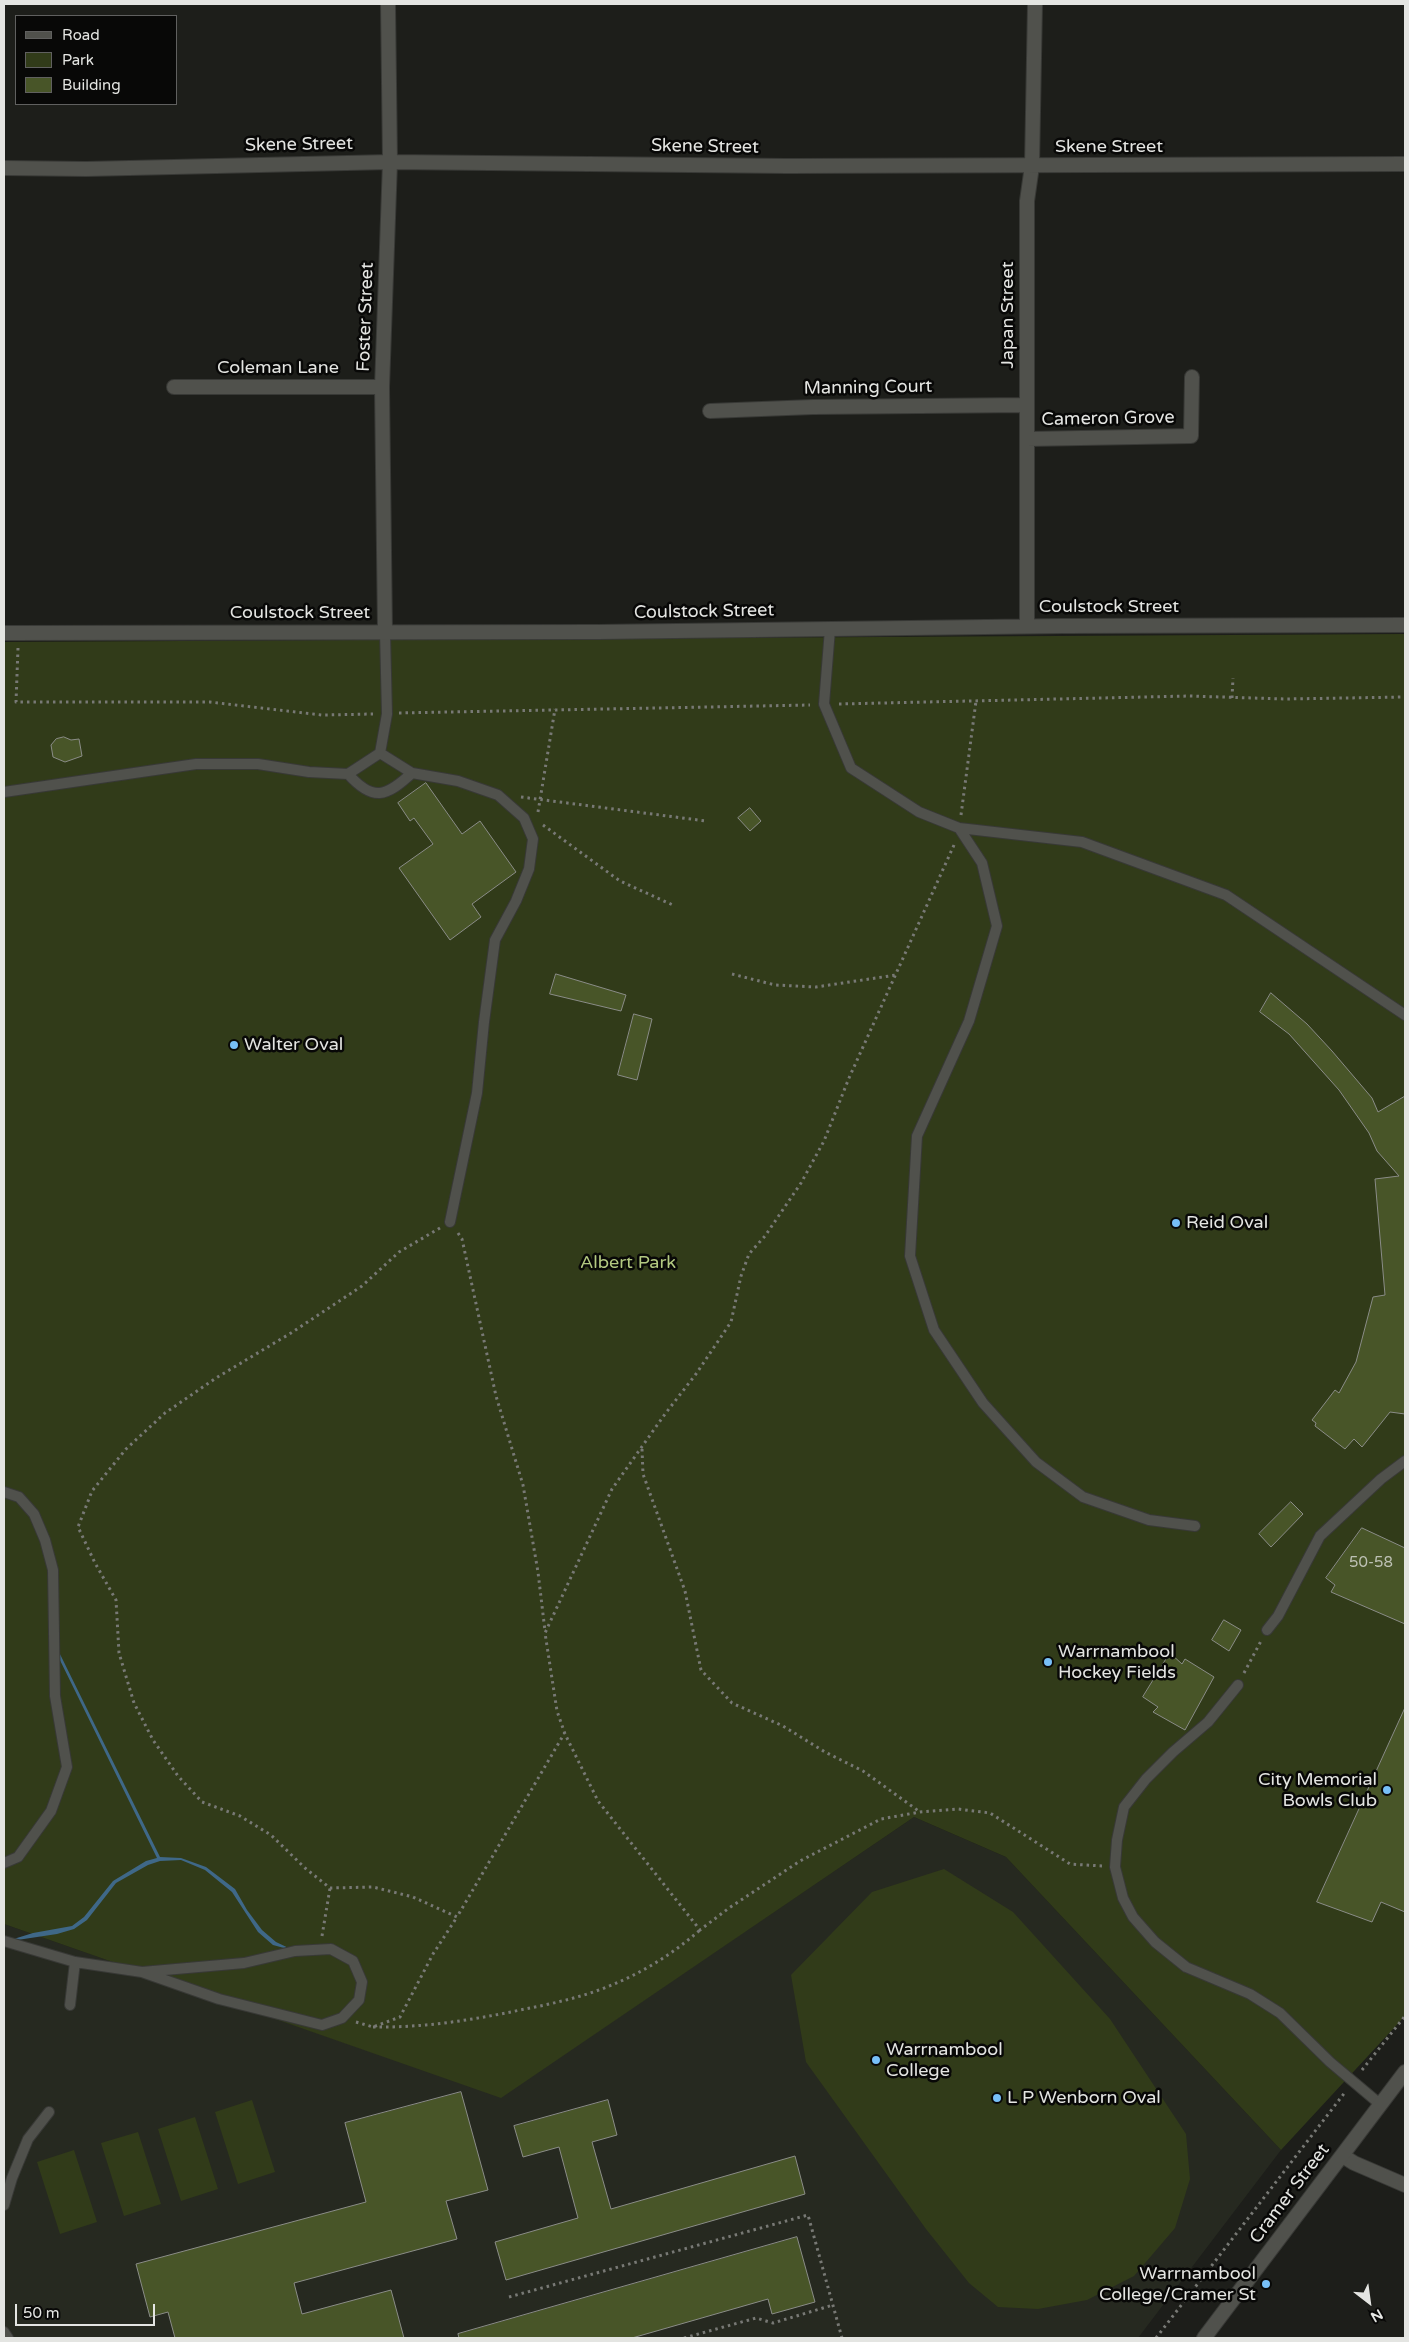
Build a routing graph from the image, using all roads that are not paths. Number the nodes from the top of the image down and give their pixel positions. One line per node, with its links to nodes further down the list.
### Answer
1 (388, 4): 3 (street, Foster Street)
2 (1035, 4): 5 (street, Japan Street)
3 (390, 162): 5 (street, Skene Street); 6 (street, Skene Street); 9 (street, Foster Street)
4 (1405, 164): 5 (street, Skene Street)
5 (1032, 166): 10 (street, Japan Street)
6 (4, 168)
7 (1192, 377): 12 (street, Cameron Grove)
8 (174, 387): 9 (street, Coleman Lane)
9 (382, 387): 16 (street, Foster Street)
10 (1027, 405): 11 (street, Manning Court); 12 (street, Japan Street)
11 (710, 410)
12 (1027, 439): 14 (street, Japan Street)
13 (1405, 625): 14 (street, Coulstock Street)
14 (1027, 626): 15 (street, Coulstock Street)
15 (830, 629): 16 (street, Coulstock Street); 22 (lane)
16 (385, 632): 17 (street, Coulstock Street); 18 (lane)
17 (4, 633)
18 (380, 753): 19 (lane); 20 (lane)
19 (412, 773): 20 (lane); 24 (lane)
20 (348, 774): 21 (lane)
21 (4, 792)
22 (959, 828): 23 (lane); 27 (lane)
23 (1405, 1015)
24 (450, 1222)
25 (1405, 1461): 28 (lane)
26 (4, 1492): 30 (lane)
27 (1195, 1526)
28 (1267, 1630)
29 (1238, 1685): 36 (lane)
30 (4, 1863)
31 (4, 1942): 32 (lane)
32 (74, 1962): 33 (lane); 34 (lane)
33 (142, 1972): 33 (lane)
34 (70, 2005)
35 (1405, 2072): 36 (street, Cramer Street)
36 (1381, 2105): 38 (street, Cramer Street)
37 (49, 2112): 40 (lane)
38 (1343, 2156): 39 (street); 43 (street, Cramer Street)
39 (1405, 2185)
40 (4, 2205)
41 (4, 2332): 42 (lane)
42 (8, 2338)
43 (1204, 2338)

